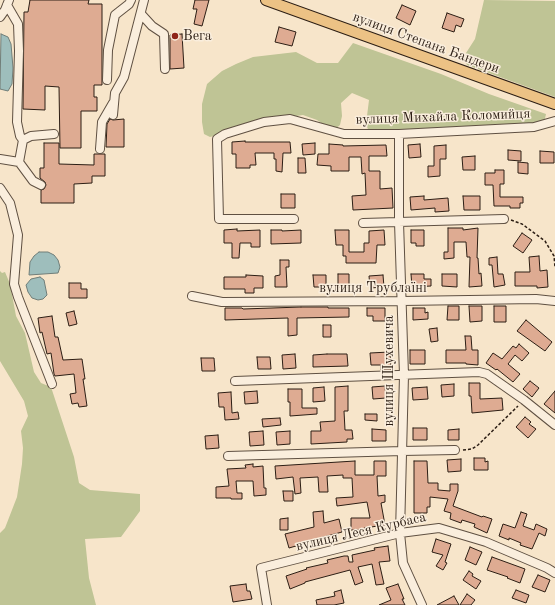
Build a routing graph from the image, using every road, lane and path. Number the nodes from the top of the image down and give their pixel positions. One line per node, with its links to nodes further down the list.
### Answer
1 (131, 0): 8 (street)
2 (144, 0): 5 (street)
3 (272, 1): 10 (main road, вулиця Степана Бандери)
4 (8, 3): 6 (street); 15 (street)
5 (141, 14): 7 (street); 9 (street)
6 (0, 17)
7 (165, 69)
8 (107, 80)
9 (114, 102): 11 (street); 16 (street)
10 (555, 104)
11 (113, 115)
12 (555, 121): 14 (street, вулиця Михайла Коломийця)
13 (54, 134): 15 (street)
14 (399, 134): 21 (street, вулиця Михайла Коломийця); 23 (street, вулиця Шухевича)
15 (23, 140): 18 (street)
16 (100, 149)
17 (0, 159): 18 (street)
18 (19, 162): 19 (street)
19 (41, 185)
20 (0, 188): 31 (street)
21 (294, 219)
22 (504, 219): 23 (street); 25 (path)
23 (400, 222): 24 (street); 27 (street, вулиця Шухевича)
24 (364, 223)
25 (555, 266)
26 (192, 296): 27 (street, вулиця Трублаїні)
27 (402, 301): 28 (street, вулиця Трублаїні); 29 (street, вулиця Шухевича)
28 (555, 301)
29 (404, 375): 30 (street); 32 (street); 35 (street, вулиця Шухевича)
30 (235, 381)
31 (52, 384)
32 (524, 400): 33 (street); 34 (path)
33 (555, 425)
34 (455, 450): 35 (street)
35 (402, 451): 36 (street); 37 (street, вулиця Шухевича)
36 (228, 456)
37 (400, 533): 38 (street, вулиця Леся Курбаса); 39 (street, вулиця Леся Курбаса); 40 (street, вулиця Шухевича)
38 (555, 573)
39 (267, 605)
40 (422, 605)

